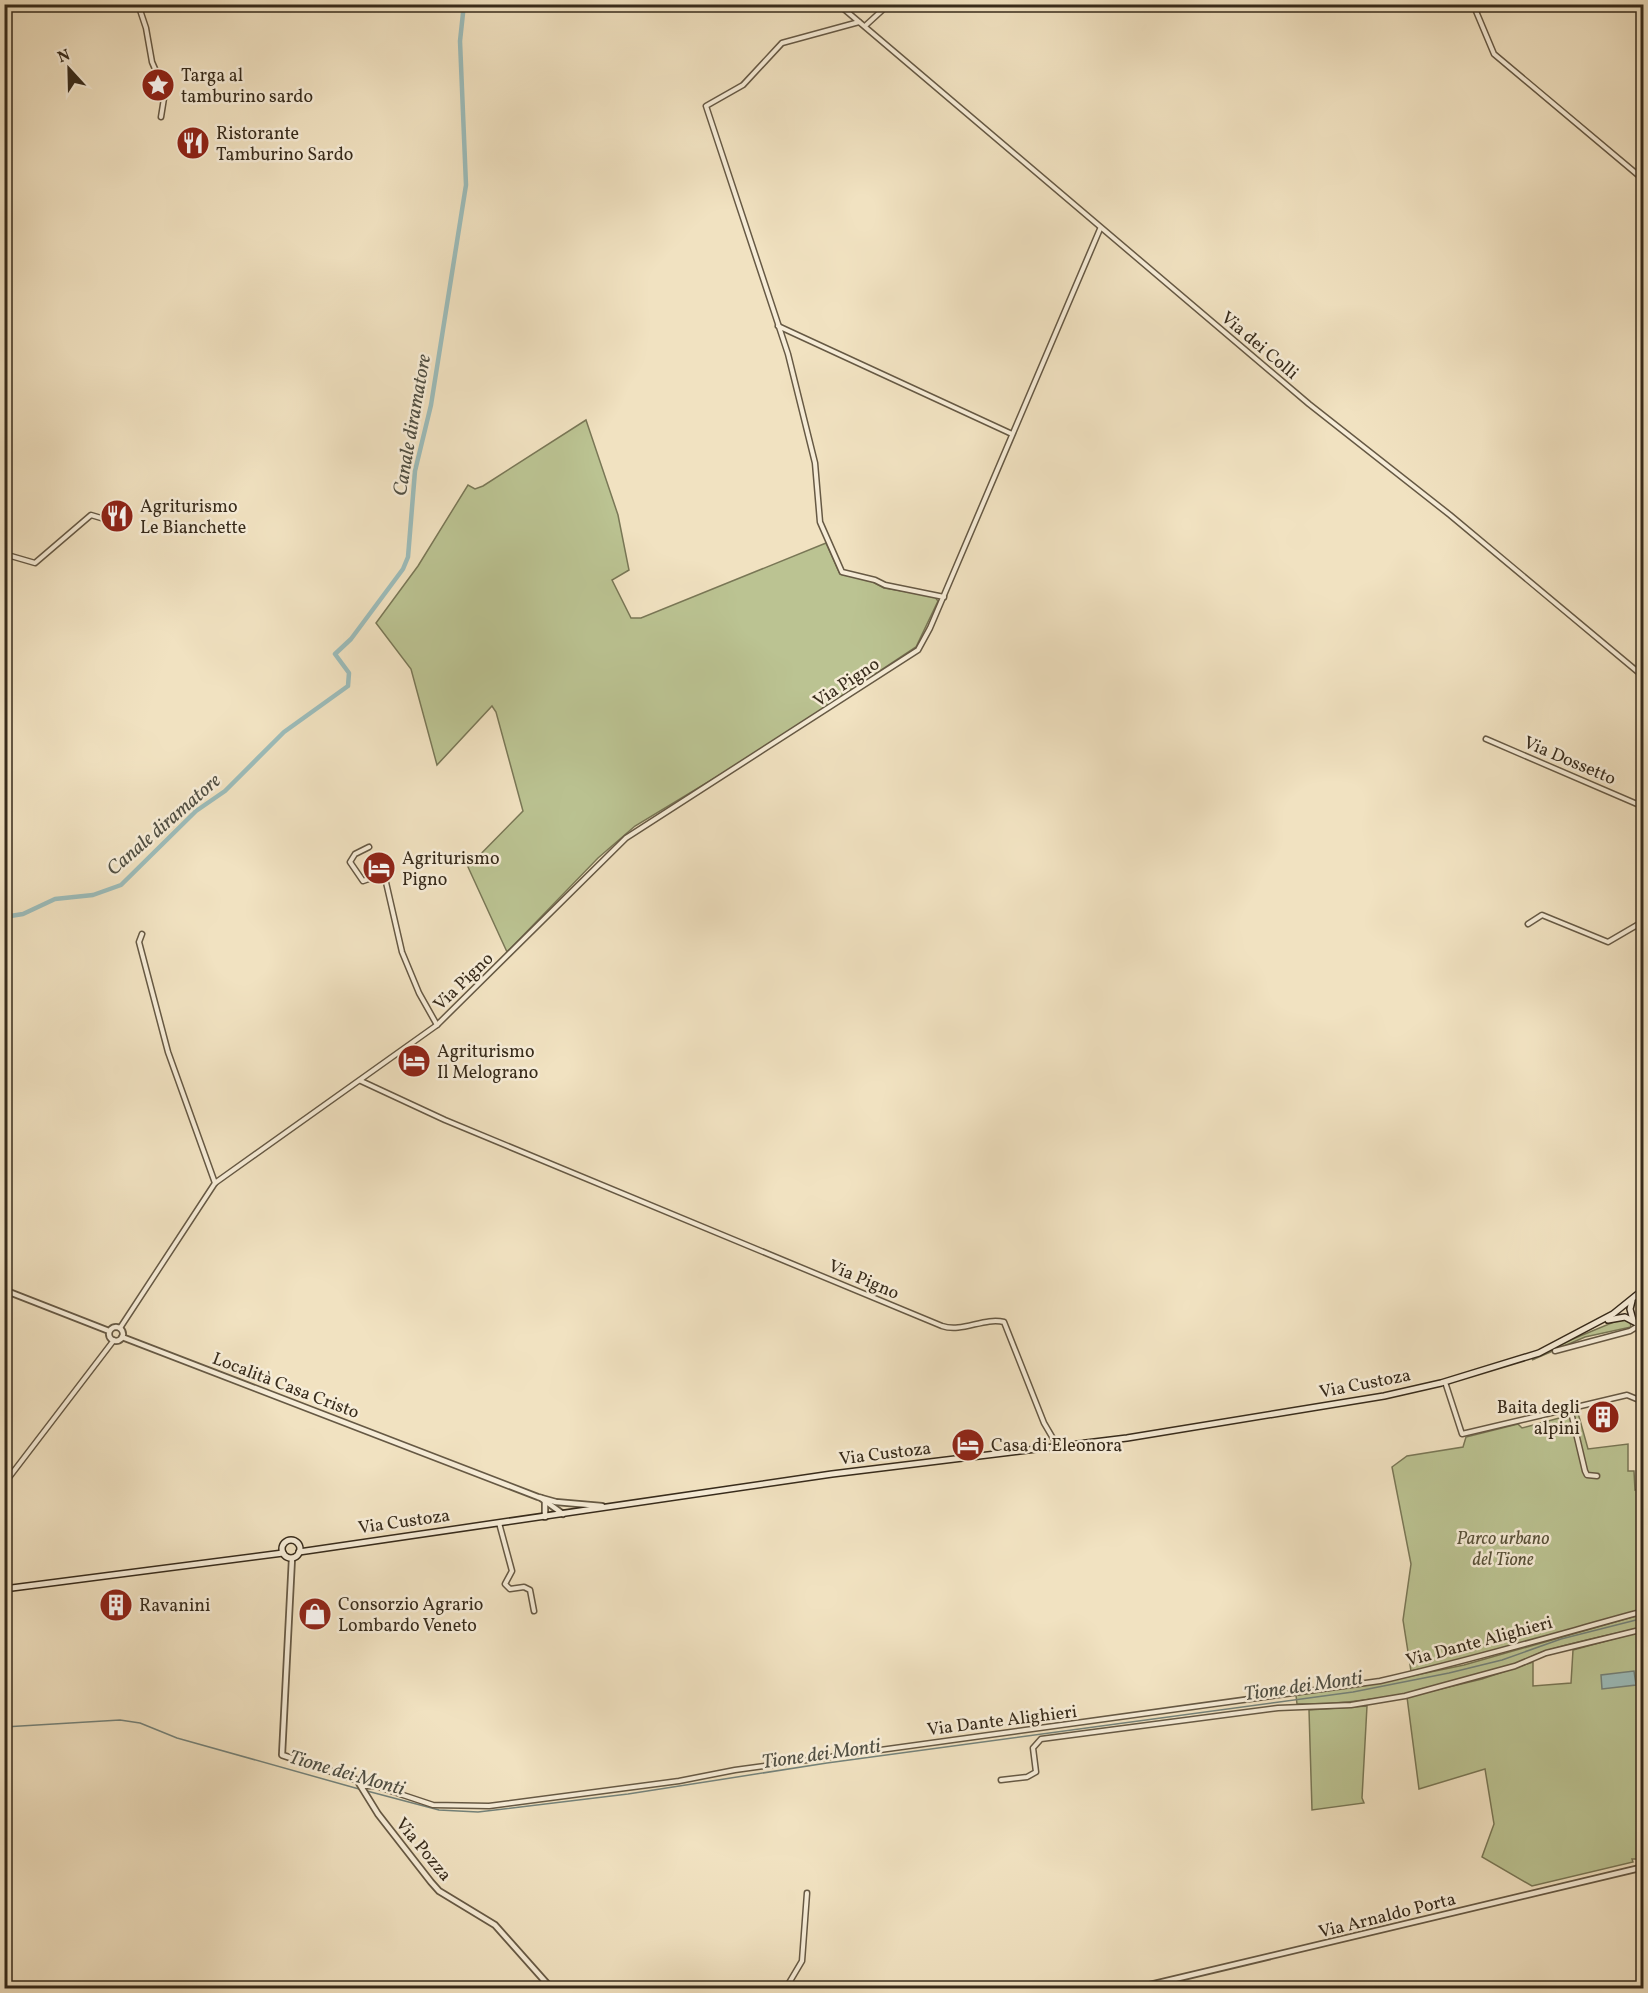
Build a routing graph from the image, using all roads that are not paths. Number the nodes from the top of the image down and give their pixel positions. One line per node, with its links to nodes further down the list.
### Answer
1 (138, 4): 7 (street)
2 (838, 4): 5 (street, Via dei Colli)
3 (889, 4): 6 (street)
4 (1473, 4): 8 (street)
5 (860, 22): 6 (street, Via dei Colli); 10 (street)
6 (865, 26): 9 (street, Via dei Colli)
7 (161, 117)
8 (1644, 180)
9 (1100, 229): 11 (street, Via Pigno); 15 (street, Via dei Colli)
10 (777, 325): 11 (street); 14 (street)
11 (1012, 434): 14 (street, Via Pigno)
12 (101, 518): 13 (street)
13 (4, 554)
14 (944, 597): 22 (street, Via Pigno)
15 (1644, 677)
16 (1486, 739): 17 (street, Via Dossetto)
17 (1644, 807)
18 (369, 847): 22 (street, Via Pigno)
19 (1644, 921): 20 (street)
20 (1528, 924)
21 (142, 934): 24 (street)
22 (437, 1025): 23 (street, Via Pigno)
23 (360, 1080): 24 (street, Via Pigno); 39 (street, Via Pigno)
24 (215, 1183): 30 (street, Via Pigno)
25 (1644, 1288): 27 (main road, Via Custoza)
26 (4, 1290): 32 (street)
27 (1632, 1299): 28 (main road); 29 (main road); 31 (main road, Via Custoza)
28 (1644, 1300)
29 (1638, 1325): 31 (main road, Via Custoza); 35 (street)
30 (120, 1328): 32 (street); 33 (street)
31 (1587, 1328): 39 (main road, Via Custoza)
32 (109, 1331): 34 (street)
33 (122, 1336): 34 (street); 42 (street, Località Casa Cristo)
34 (114, 1340): 41 (street)
35 (1555, 1351)
36 (1446, 1384): 38 (street)
37 (1644, 1402): 38 (street)
38 (1570, 1408): 40 (street)
39 (1058, 1447): 45 (main road, Via Custoza)
40 (1597, 1476)
41 (4, 1484)
42 (538, 1497): 43 (street); 44 (street)
43 (545, 1502): 46 (street); 47 (street)
44 (556, 1502): 45 (street); 46 (street)
45 (617, 1506): 46 (main road, Via Custoza)
46 (563, 1514): 47 (main road, Via Custoza)
47 (545, 1517): 48 (main road, Via Custoza)
48 (499, 1523): 51 (main road, Via Custoza); 57 (street)
49 (298, 1542): 50 (main road, Via Custoza); 51 (main road, Via Custoza); 52 (main road)
50 (285, 1543): 53 (main road); 54 (main road, Via Custoza)
51 (319, 1548): 52 (main road, Via Custoza)
52 (299, 1552): 55 (main road, Via Custoza)
53 (283, 1553): 54 (main road, Via Custoza); 55 (main road)
54 (261, 1556): 56 (main road, Via Custoza)
55 (292, 1558): 61 (street, Via Pozza)
56 (4, 1589)
57 (534, 1611)
58 (1644, 1611): 61 (street, Via Dante Alighieri)
59 (1644, 1629): 60 (street)
60 (1001, 1780)
61 (362, 1787): 64 (street, Via Pozza)
62 (1644, 1867): 68 (street, Via Arnaldo Porta)
63 (807, 1893): 67 (street)
64 (550, 1989)
65 (725, 1989): 66 (street)
66 (738, 1989)
67 (786, 1989)
68 (1137, 1989)

